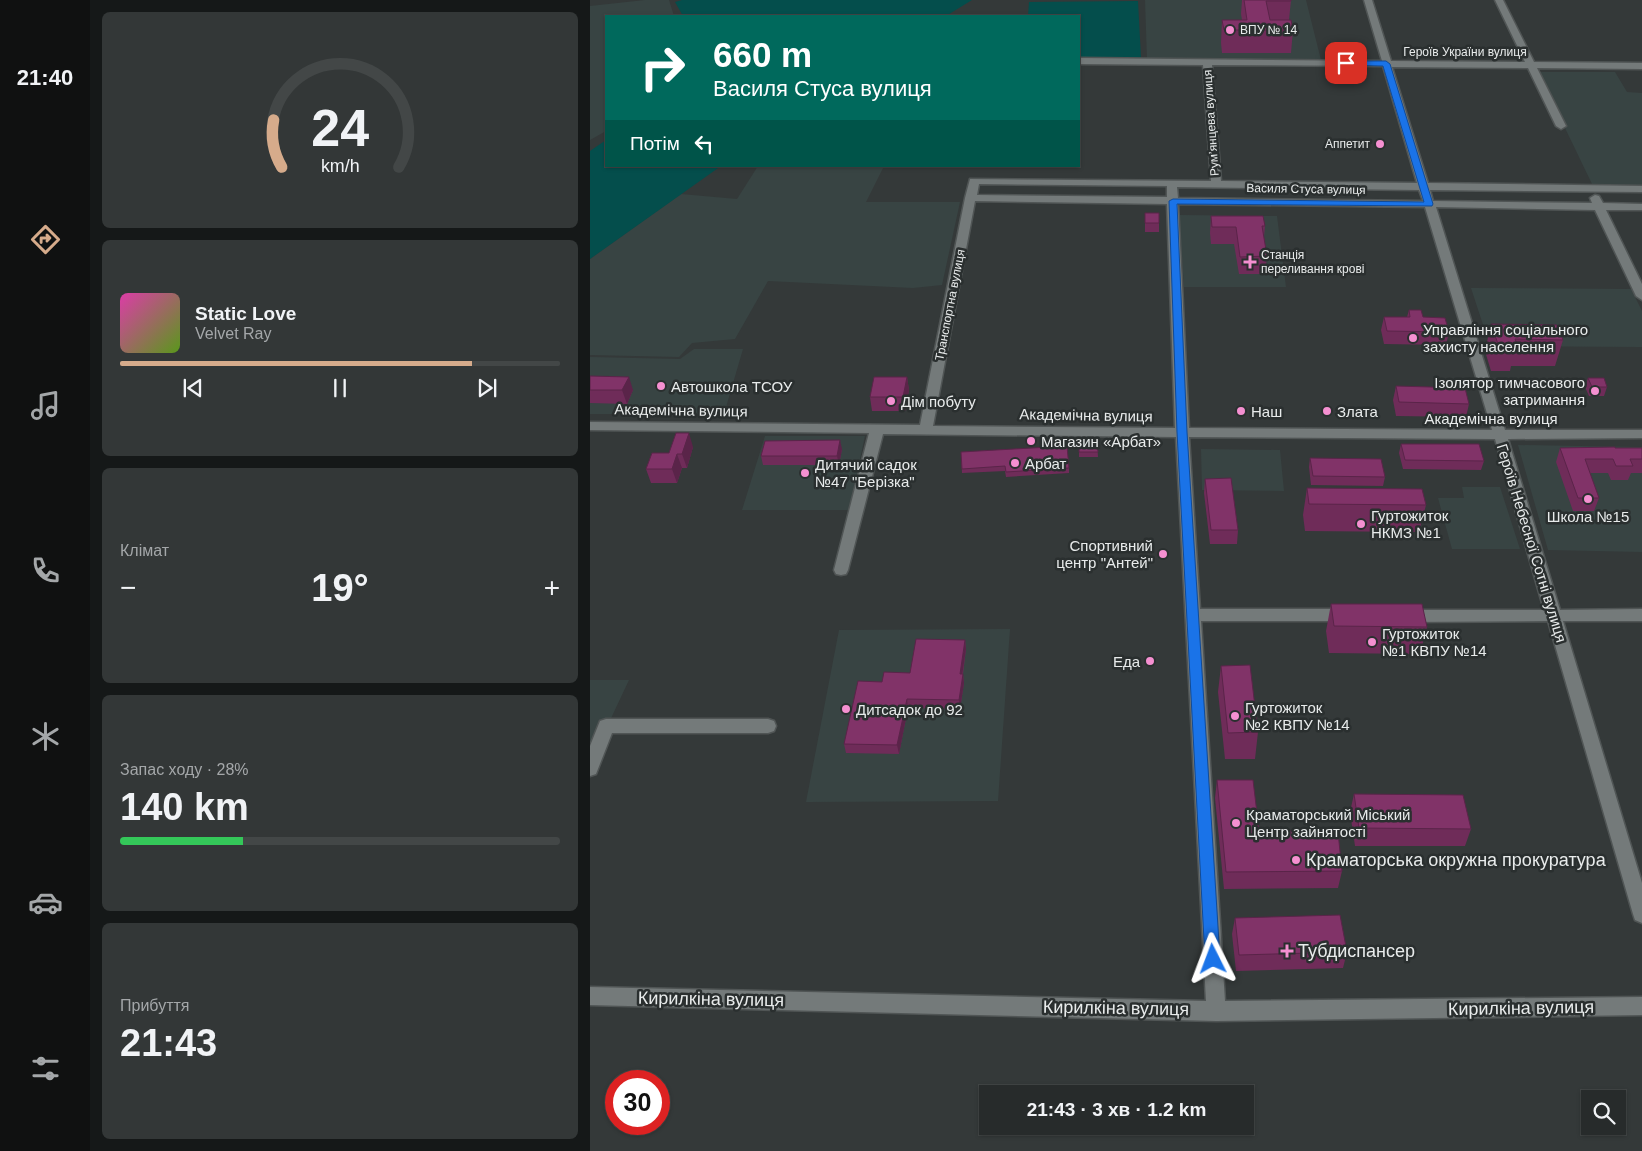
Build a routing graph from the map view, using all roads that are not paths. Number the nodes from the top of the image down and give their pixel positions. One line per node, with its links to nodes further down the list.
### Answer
1 (1368, 0): 5 (street, Героїв Небесної Сотні вулиця)
2 (1499, 0): 6 (street)
3 (1080, 61): 4 (street, Героїв України вулиця)
4 (1207, 62): 5 (street, Героїв України вулиця); 11 (street, Рум’янцева вулиця)
5 (1386, 64): 6 (street, Героїв України вулиця); 12 (street, Героїв Небесної Сотні вулиця)
6 (1532, 65): 7 (street, Героїв України вулиця); 8 (street)
7 (1642, 66)
8 (1561, 126)
9 (974, 181): 10 (street, Василя Стуса вулиця); 15 (street, Транспортна вулиця)
10 (1172, 183): 11 (street, Василя Стуса вулиця); 16 (street)
11 (1216, 183): 12 (street, Василя Стуса вулиця)
12 (1423, 185): 13 (street, Василя Стуса вулиця); 17 (street, Героїв Небесної Сотні вулиця)
13 (1590, 188): 14 (street, Василя Стуса вулиця); 18 (street)
14 (1642, 188)
15 (970, 198): 16 (street, Василя Стуса вулиця); 23 (street, Транспортна вулиця)
16 (1173, 201): 17 (street, Василя Стуса вулиця); 24 (street)
17 (1429, 204): 18 (street, Василя Стуса вулиця); 26 (street, Героїв Небесної Сотні вулиця)
18 (1599, 206): 19 (street, Василя Стуса вулиця); 20 (street)
19 (1642, 207)
20 (1642, 296)
21 (590, 426): 22 (street, Академічна вулиця)
22 (877, 429): 23 (street, Академічна вулиця); 27 (street)
23 (926, 429): 24 (street, Академічна вулиця)
24 (1182, 432): 26 (street, Академічна вулиця); 28 (street)
25 (1642, 434): 26 (street, Академічна вулиця)
26 (1500, 435): 32 (street, Героїв Небесної Сотні вулиця)
27 (841, 570)
28 (1192, 615): 30 (street); 38 (street)
29 (1642, 615): 32 (street)
30 (1358, 616)
31 (1388, 616): 32 (street)
32 (1554, 616): 35 (street, Героїв Небесної Сотні вулиця)
33 (768, 726): 34 (street)
34 (590, 769)
35 (1642, 914)
36 (590, 996): 38 (street, Кирилкіна вулиця)
37 (1642, 1006): 38 (street, Кирилкіна вулиця)
38 (1216, 1011)

